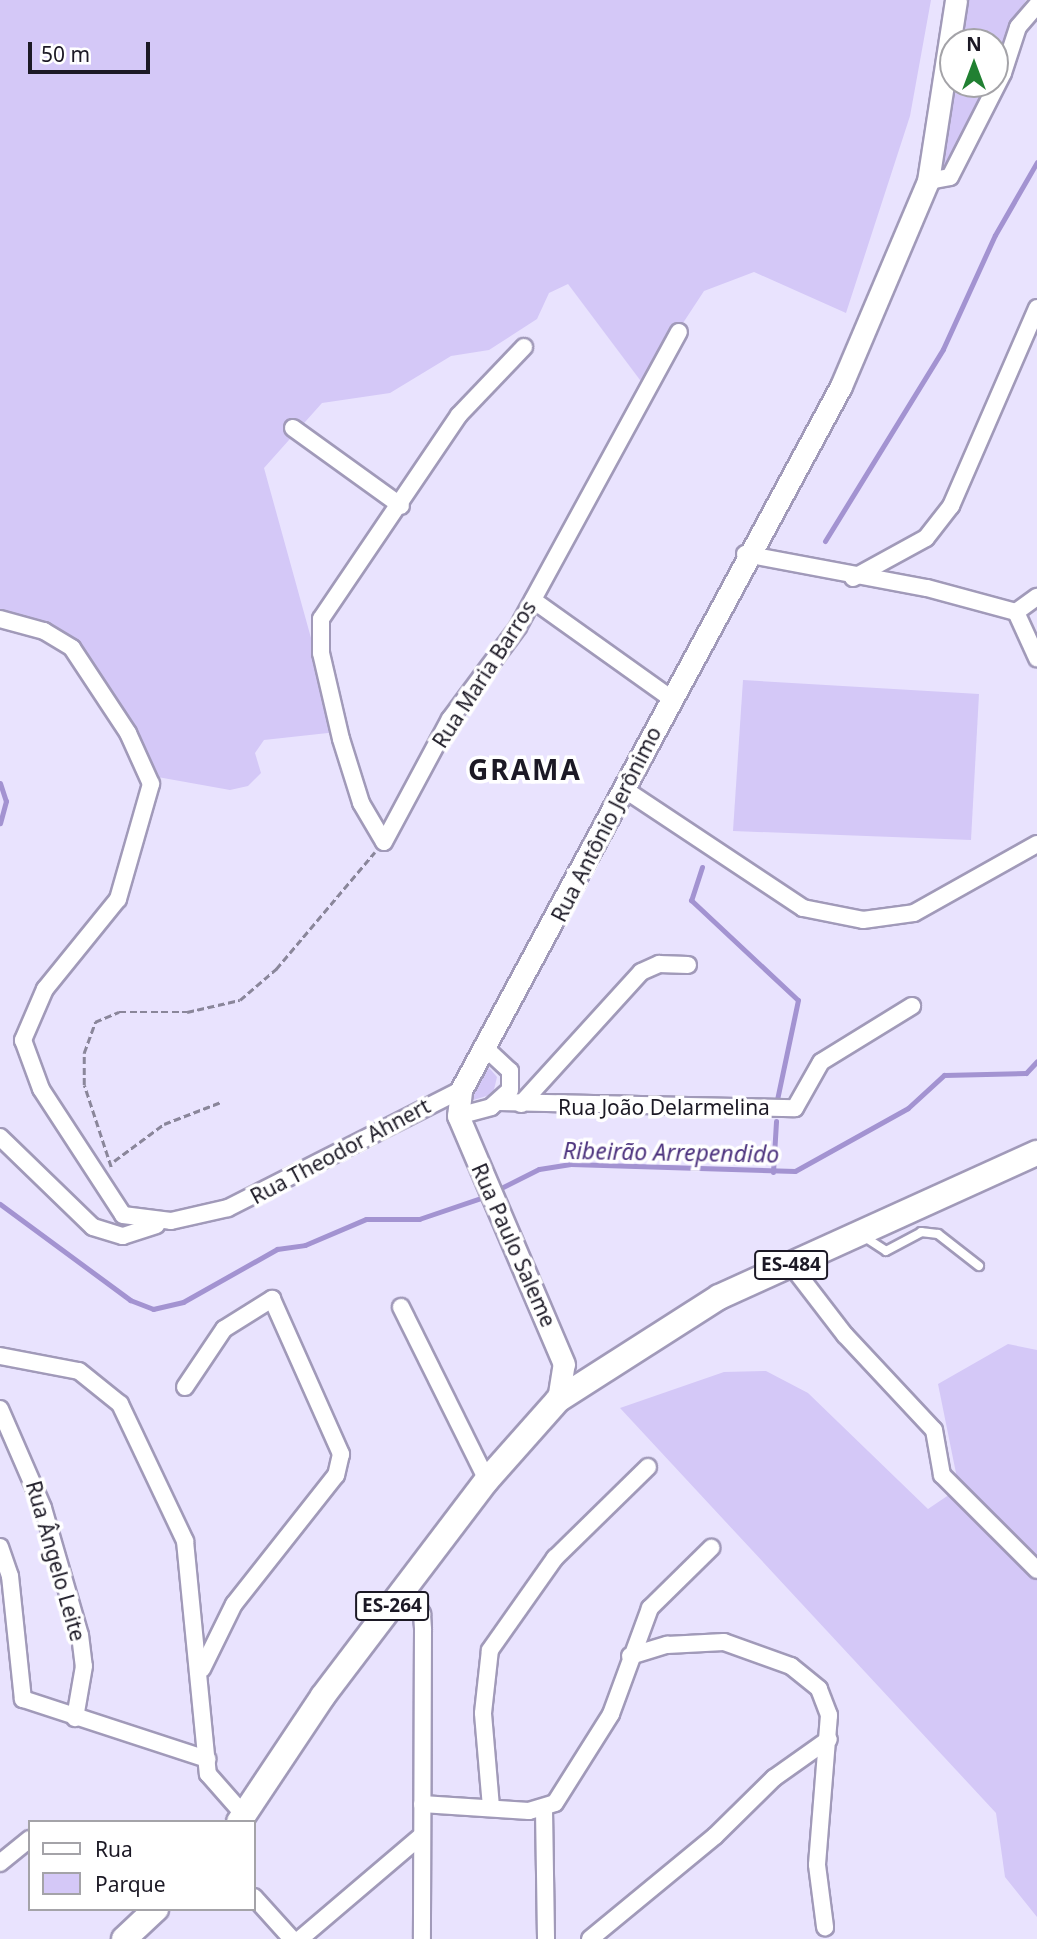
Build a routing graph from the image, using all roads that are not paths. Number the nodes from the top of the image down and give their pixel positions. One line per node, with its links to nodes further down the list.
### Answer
1 (957, 0): 3 (main road, Rua Antônio Jerônimo)
2 (1037, 5): 3 (street)
3 (928, 181): 9 (main road, Rua Antônio Jerônimo)
4 (1037, 308): 10 (street)
5 (679, 332): 12 (street, Rua Maria Barros)
6 (524, 347): 8 (street)
7 (293, 428): 8 (street)
8 (401, 506): 12 (street, Rua Maria Barros)
9 (746, 554): 10 (street); 16 (main road, Rua Antônio Jerônimo)
10 (853, 578): 13 (street)
11 (1037, 597): 13 (street)
12 (533, 600): 16 (street)
13 (1016, 612): 15 (street)
14 (0, 619): 28 (street, Rua Theodor Ahnert)
15 (1037, 659)
16 (669, 697): 17 (main road, Rua Antônio Jerônimo)
17 (624, 789): 18 (street); 21 (main road, Rua Antônio Jerônimo)
18 (1037, 844)
19 (688, 965): 24 (street)
20 (912, 1006): 24 (street, Rua João Delarmelina)
21 (483, 1046): 22 (main road, Rua Antônio Jerônimo); 23 (street)
22 (461, 1090): 25 (main road); 28 (street, Rua Theodor Ahnert)
23 (499, 1102): 24 (street, Rua João Delarmelina); 25 (street)
24 (521, 1104)
25 (457, 1116): 35 (main road, Rua Paulo Saleme)
26 (0, 1137): 28 (street)
27 (1037, 1153): 29 (main road, ES-484)
28 (163, 1221)
29 (862, 1234): 30 (main road, ES-484); 31 (lane)
30 (791, 1265): 35 (main road, ES-484); 41 (street)
31 (979, 1266)
32 (401, 1307): 38 (street)
33 (0, 1356): 44 (street)
34 (186, 1387): 44 (street)
35 (558, 1400): 38 (main road, ES-264)
36 (0, 1409): 45 (street, Rua Ângelo Leite)
37 (648, 1467): 49 (street)
38 (488, 1480): 42 (main road, ES-264)
39 (0, 1547): 45 (street)
40 (711, 1548): 43 (street)
41 (1037, 1570)
42 (406, 1588): 48 (street); 51 (main road, ES-264)
43 (630, 1656): 46 (street); 50 (street)
44 (202, 1669): 47 (street)
45 (75, 1718): 47 (street)
46 (829, 1739): 57 (street); 63 (street)
47 (207, 1759): 51 (street)
48 (422, 1804): 49 (street); 52 (street)
49 (491, 1807): 50 (street)
50 (544, 1810): 62 (street)
51 (242, 1818)
52 (420, 1836): 60 (street); 61 (street)
53 (28, 1841): 54 (street)
54 (0, 1863)
55 (256, 1899): 59 (street)
56 (154, 1911): 58 (main road)
57 (825, 1927)
58 (124, 1939)
59 (292, 1939)
60 (300, 1939)
61 (422, 1939)
62 (546, 1939)
63 (590, 1939)

